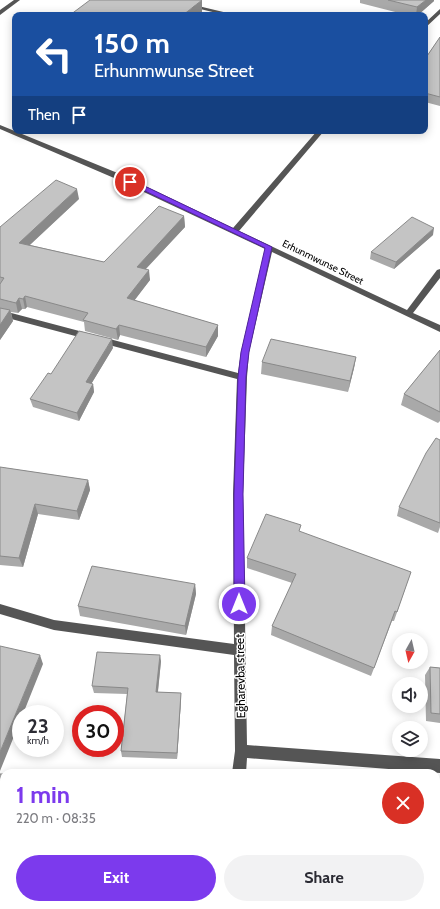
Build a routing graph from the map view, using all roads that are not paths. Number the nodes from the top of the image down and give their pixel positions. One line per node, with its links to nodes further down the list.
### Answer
1 (18, 0): 5 (street)
2 (166, 0): 4 (street)
3 (440, 11): 6 (street)
4 (220, 12)
5 (0, 14)
6 (428, 23)
7 (0, 127): 8 (street, Erhunmwunse Street)
8 (12, 132)
9 (17, 134): 11 (street, Erhunmwunse Street)
10 (318, 134): 11 (street)
11 (234, 231): 12 (street, Erhunmwunse Street)
12 (269, 247): 15 (street, Erhunmwunse Street); 17 (street, Egharevba street)
13 (440, 272): 15 (street)
14 (0, 313): 17 (street)
15 (408, 314): 16 (street, Erhunmwunse Street)
16 (440, 329)
17 (242, 377): 19 (street, Egharevba street)
18 (0, 609): 19 (street)
19 (240, 650): 20 (street, Egharevba street)
20 (241, 751): 21 (street); 22 (street, Egharevba street)
21 (440, 766)
22 (239, 769)

